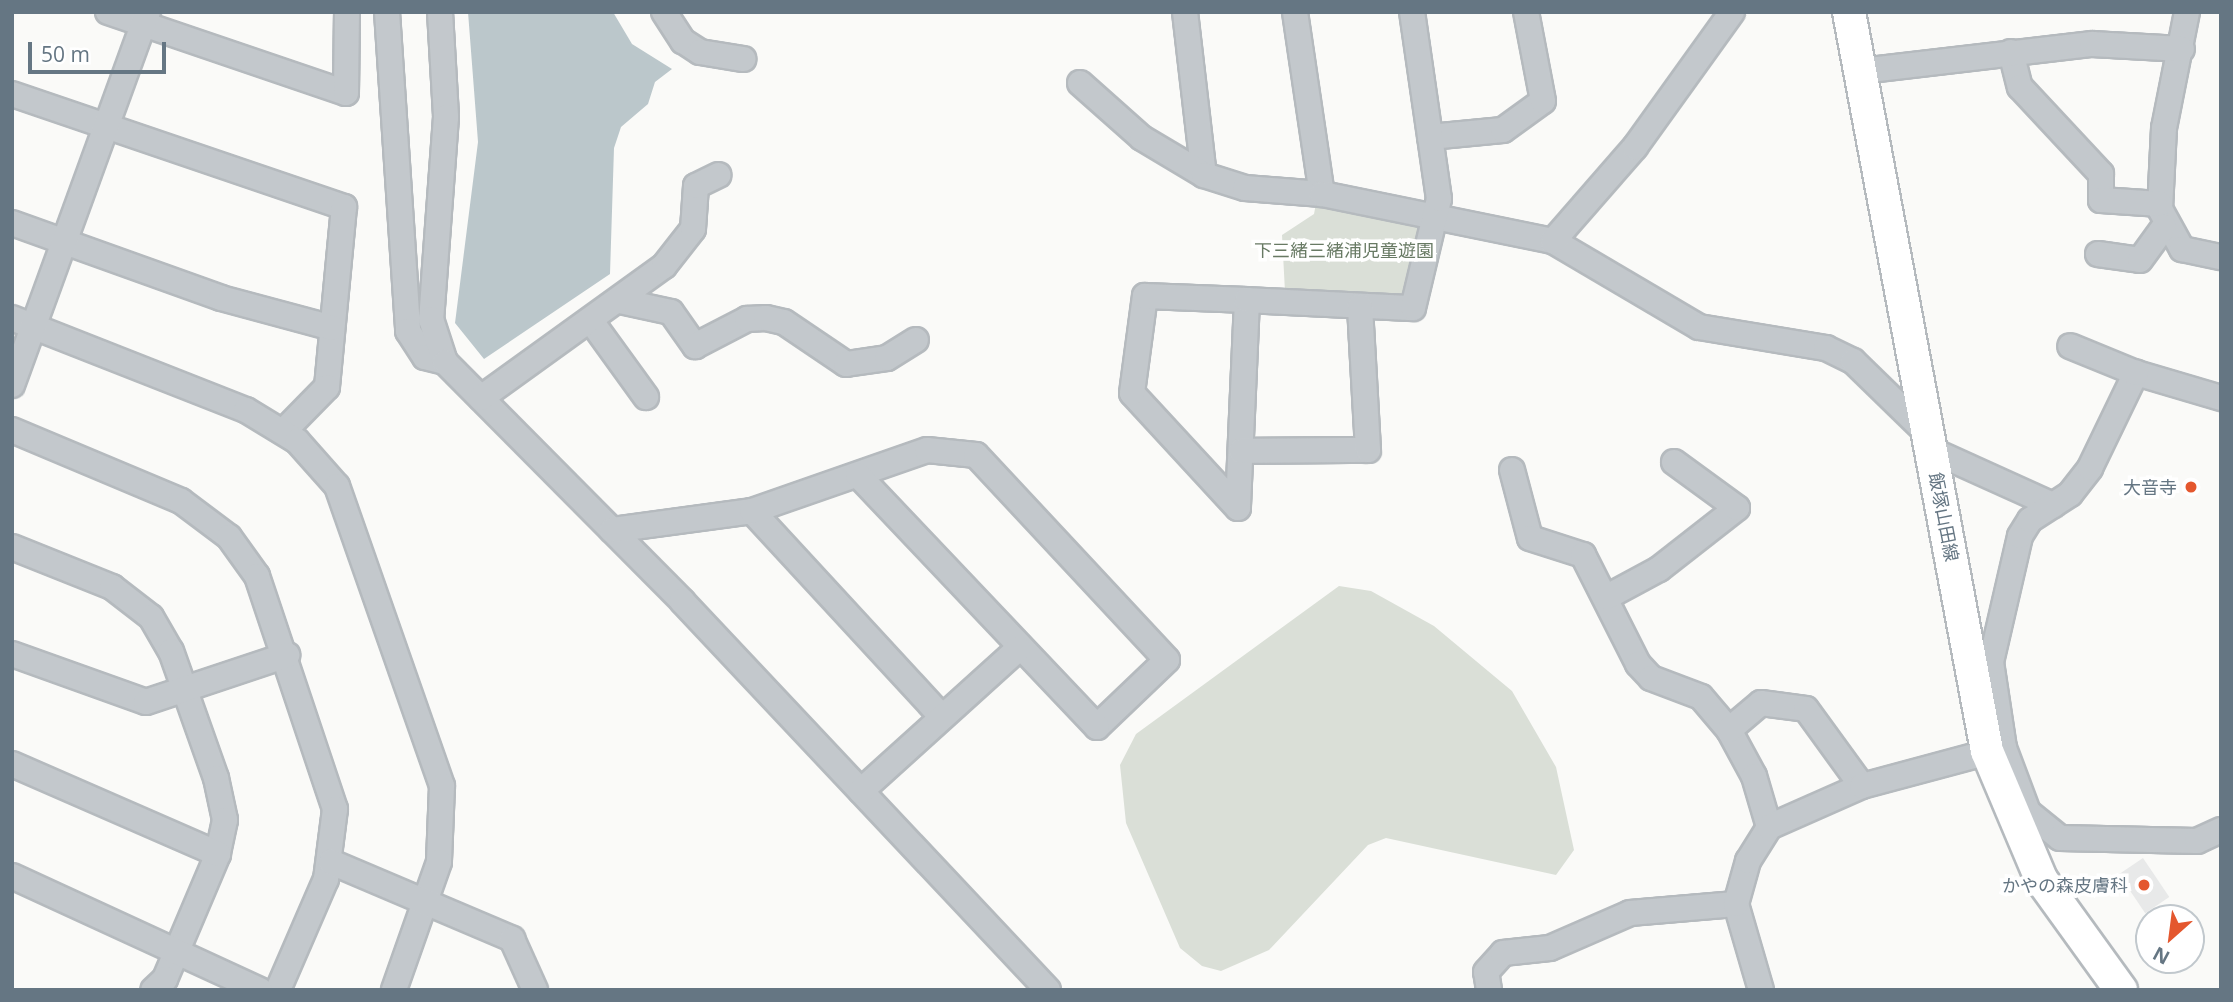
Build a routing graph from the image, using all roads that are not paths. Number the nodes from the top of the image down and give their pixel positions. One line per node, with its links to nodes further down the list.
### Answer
1 (108, 12): 13 (street)
2 (346, 12): 13 (street)
3 (387, 12): 41 (street)
4 (440, 12): 41 (street)
5 (664, 12): 16 (street)
6 (1185, 12): 23 (street)
7 (1295, 12): 24 (street)
8 (1412, 12): 21 (street)
9 (1526, 12): 21 (street)
10 (1732, 12): 29 (street)
11 (2187, 12): 14 (street)
12 (1851, 14): 17 (main road, 飯塚山田線)
13 (146, 19): 20 (street)
14 (2182, 49): 15 (street); 26 (street)
15 (2011, 52): 17 (street); 26 (street)
16 (743, 59)
17 (1861, 71): 49 (main road, 飯塚山田線)
18 (1080, 83): 23 (street)
19 (12, 94): 20 (street)
20 (109, 128): 28 (street); 38 (street)
21 (1430, 136): 25 (street)
22 (719, 174): 33 (street)
23 (1204, 175): 24 (street)
24 (1322, 194): 25 (street)
25 (1434, 214): 29 (street); 34 (street)
26 (2162, 215): 30 (street); 31 (street)
27 (12, 223): 28 (street)
28 (68, 242): 37 (street); 38 (street)
29 (1553, 242): 49 (street)
30 (2098, 254)
31 (2221, 257)
32 (1247, 300): 34 (street); 50 (street); 50 (street)
33 (620, 301): 36 (street); 39 (street)
34 (1360, 306): 50 (street)
35 (12, 318): 37 (street)
36 (591, 321): 44 (street); 45 (street)
37 (35, 327): 43 (street); 48 (street)
38 (332, 328): 48 (street)
39 (916, 340)
40 (2070, 346): 42 (street)
41 (445, 362): 45 (street)
42 (2136, 373): 46 (street); 54 (street)
43 (12, 385)
44 (646, 397)
45 (481, 398): 56 (street)
46 (2221, 398)
47 (12, 430): 61 (street)
48 (283, 432): 74 (street)
49 (1929, 442): 54 (street); 65 (main road, 飯塚山田線)
50 (1241, 451)
51 (1674, 462): 58 (street)
52 (1512, 470): 58 (street)
53 (858, 475): 55 (street); 59 (street); 59 (street)
54 (2053, 505): 65 (street)
55 (751, 511): 56 (street); 63 (street)
56 (612, 530): 68 (street)
57 (12, 547): 62 (street)
58 (1607, 597): 64 (street)
59 (1018, 649): 63 (street)
60 (12, 654): 62 (street)
61 (287, 655): 62 (street); 72 (street)
62 (186, 691): 71 (street)
63 (942, 717): 68 (street)
64 (1729, 730): 67 (street); 69 (street)
65 (1996, 749): 67 (street); 70 (street); 85 (main road, 飯塚山田線)
66 (12, 764): 71 (street)
67 (1862, 786): 69 (street)
68 (861, 791): 82 (street)
69 (1769, 827): 75 (street)
70 (2221, 830)
71 (218, 855): 76 (street)
72 (331, 862): 74 (street); 79 (street)
73 (12, 876): 76 (street)
74 (429, 902): 80 (street); 81 (street)
75 (1736, 904): 83 (street); 84 (street)
76 (177, 953): 77 (street); 78 (street)
77 (153, 990)
78 (260, 990)
79 (278, 990)
80 (394, 990)
81 (535, 990)
82 (1048, 990)
83 (1489, 990)
84 (1761, 990)
85 (2121, 990)

